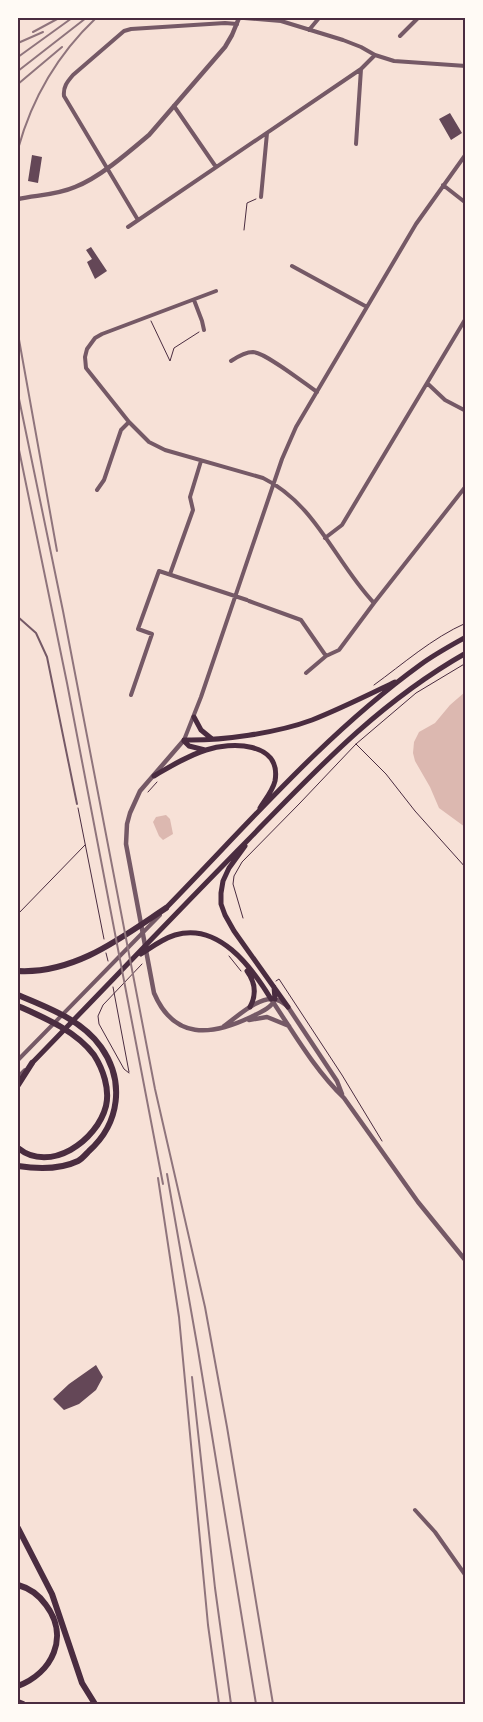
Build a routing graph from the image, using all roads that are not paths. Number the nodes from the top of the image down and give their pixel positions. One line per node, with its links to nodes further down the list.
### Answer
1 (239, 18): 5 (street)
2 (244, 18): 6 (street)
3 (319, 18): 6 (street)
4 (418, 18): 7 (street)
5 (237, 24): 11 (street); 16 (street)
6 (308, 30): 8 (street)
7 (400, 36)
8 (375, 55): 9 (street); 10 (street)
9 (466, 66)
10 (361, 69): 12 (street); 13 (street)
11 (174, 106): 15 (street); 16 (street)
12 (267, 133): 15 (street); 18 (street)
13 (356, 144)
14 (466, 154): 17 (street)
15 (216, 167): 21 (street)
16 (106, 168): 19 (street); 21 (street)
17 (443, 185): 20 (street); 26 (street)
18 (261, 197)
19 (18, 199)
20 (466, 204)
21 (138, 220): 22 (street)
22 (128, 226)
23 (292, 266): 26 (street)
24 (216, 291): 25 (street)
25 (194, 300): 28 (street); 33 (street)
26 (367, 307): 31 (street)
27 (466, 318): 30 (street)
28 (204, 330)
29 (231, 361): 31 (street)
30 (427, 383): 32 (street); 38 (street)
31 (317, 392): 35 (street)
32 (466, 411)
33 (129, 422): 34 (street); 37 (street)
34 (201, 461): 35 (street); 39 (street)
35 (274, 483): 38 (street); 40 (street)
36 (466, 486): 41 (street)
37 (97, 490)
38 (325, 538): 41 (street)
39 (170, 574): 40 (street); 48 (street)
40 (235, 596): 45 (street); 49 (street)
41 (374, 604): 45 (street)
42 (18, 617): 54 (lane)
43 (466, 637): 47 (main road)
44 (466, 653): 56 (main road)
45 (326, 656): 46 (street)
46 (306, 673)
47 (404, 678): 50 (main road); 55 (main road)
48 (131, 695)
49 (194, 717): 50 (main road); 51 (street)
50 (212, 739): 51 (main road)
51 (184, 740): 52 (main road); 53 (street)
52 (206, 750): 53 (main road); 55 (main road)
53 (154, 776): 69 (street)
54 (77, 804)
55 (256, 815): 57 (main road)
56 (254, 833): 59 (main road); 61 (main road)
57 (166, 908): 60 (highway); 70 (street)
58 (231, 954): 59 (main road); 63 (main road); 65 (main road)
59 (134, 958): 71 (main road)
60 (18, 971)
61 (273, 984): 63 (main road); 66 (main road)
62 (18, 995): 76 (highway)
63 (273, 1000): 65 (street); 66 (street); 67 (street); 68 (street)
64 (18, 1006): 75 (highway)
65 (250, 1007): 69 (street)
66 (288, 1007): 74 (street)
67 (236, 1024): 68 (street); 69 (street)
68 (290, 1027): 74 (street)
69 (220, 1029)
70 (18, 1060)
71 (32, 1063): 72 (street); 73 (highway)
72 (18, 1077)
73 (18, 1085)
74 (344, 1098): 77 (street)
75 (18, 1148)
76 (18, 1166)
77 (466, 1261)
78 (414, 1510): 80 (street)
79 (18, 1528): 85 (highway)
80 (466, 1576)
81 (18, 1585): 82 (highway)
82 (18, 1686)
83 (18, 1702): 84 (highway)
84 (23, 1704)
85 (95, 1704)

